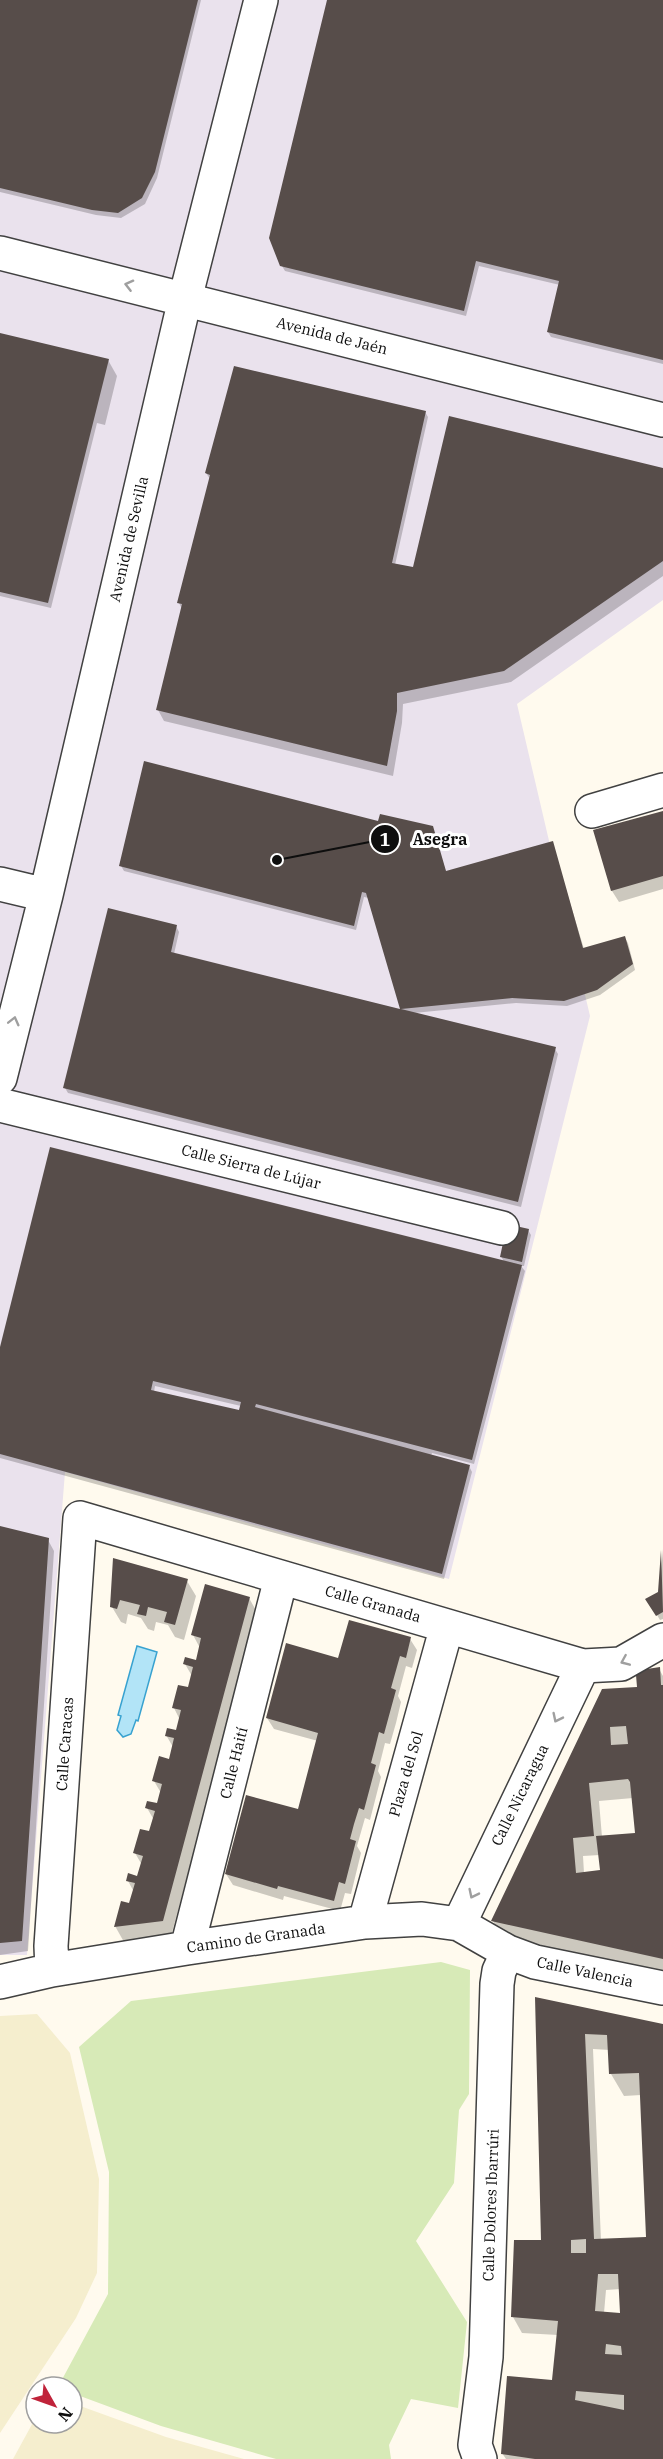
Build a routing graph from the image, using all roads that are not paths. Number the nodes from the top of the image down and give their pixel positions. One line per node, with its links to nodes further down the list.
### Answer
1 (261, 0): 3 (street, Avenida de Sevilla)
2 (0, 253): 3 (street, Avenida de Jaén, one-way to 2)
3 (185, 298): 4 (street, Avenida de Jaén); 8 (street, Avenida de Sevilla)
4 (663, 420)
5 (663, 790): 6 (street)
6 (592, 811)
7 (0, 884): 8 (street)
8 (45, 895): 9 (street, Avenida de Sevilla, one-way to 8)
9 (0, 1078)
10 (0, 1105): 11 (street, Calle Sierra de Lújar)
11 (502, 1228)
12 (80, 1518): 13 (street, Calle Granada); 21 (street, Calle Caracas)
13 (281, 1578): 14 (street, Calle Granada); 19 (street, Calle Haití)
14 (447, 1626): 16 (street, Calle Granada); 17 (street, Plaza del Sol)
15 (663, 1640): 16 (street, Calle Granada, one-way to 16)
16 (583, 1666): 18 (street, Calle Nicaragua, one-way to 18)
17 (365, 1922): 18 (street, Camino de Granada); 19 (street, Camino de Granada)
18 (459, 1924): 20 (street, Camino de Granada)
19 (187, 1948): 21 (street, Camino de Granada)
20 (508, 1952): 23 (street, Calle Valencia); 24 (street, Calle Dolores Ibarrúri)
21 (52, 1970): 22 (street, Camino de Granada)
22 (0, 1982)
23 (663, 1988)
24 (480, 2459)

